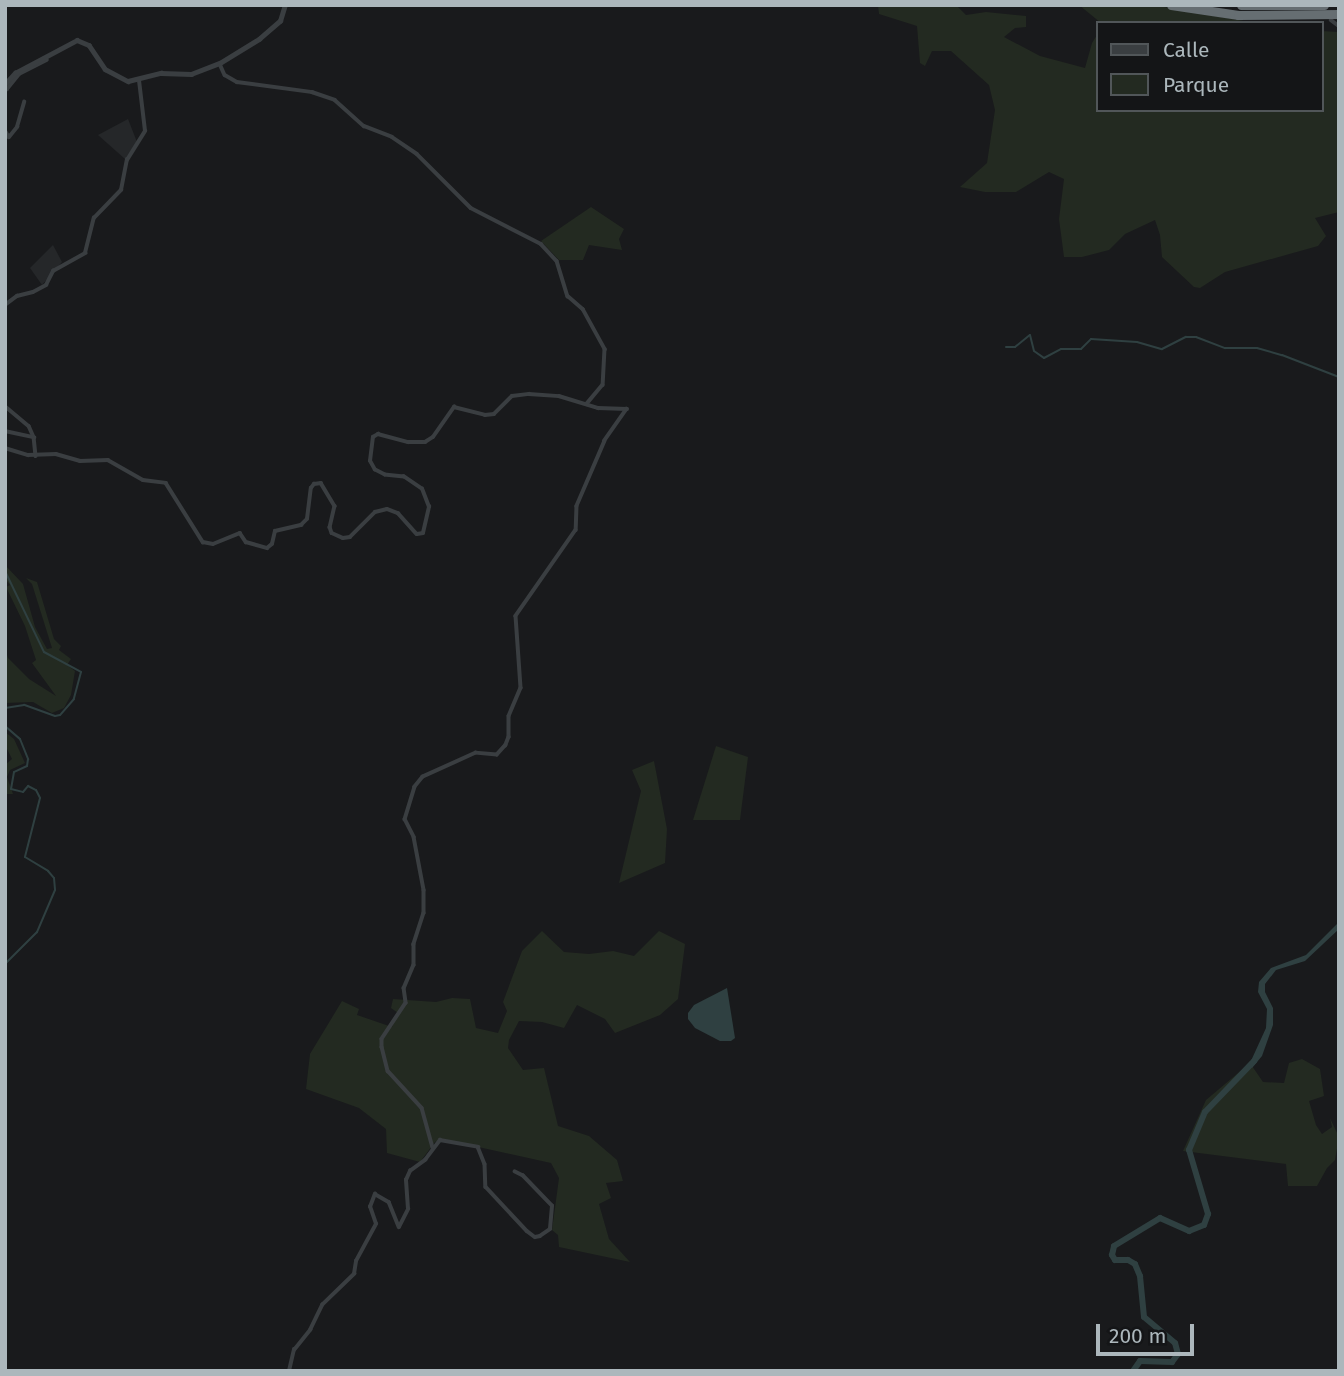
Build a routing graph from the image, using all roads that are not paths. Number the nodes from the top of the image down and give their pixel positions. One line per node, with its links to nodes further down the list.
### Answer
1 (285, 5): 8 (street)
2 (1171, 5): 5 (highway)
3 (1241, 5): 4 (highway)
4 (1324, 5)
5 (1335, 17): 6 (street)
6 (1339, 26)
7 (47, 60): 10 (street)
8 (220, 63): 9 (street); 14 (street)
9 (139, 81): 10 (street); 13 (street)
10 (6, 88)
11 (24, 102): 12 (street)
12 (5, 130)
13 (5, 304)
14 (587, 404): 19 (street); 20 (street)
15 (5, 406): 17 (street)
16 (5, 430): 17 (street)
17 (34, 438): 19 (street)
18 (5, 448): 19 (street)
19 (36, 456)
20 (433, 1148): 21 (street); 22 (street)
21 (515, 1172)
22 (289, 1371)

